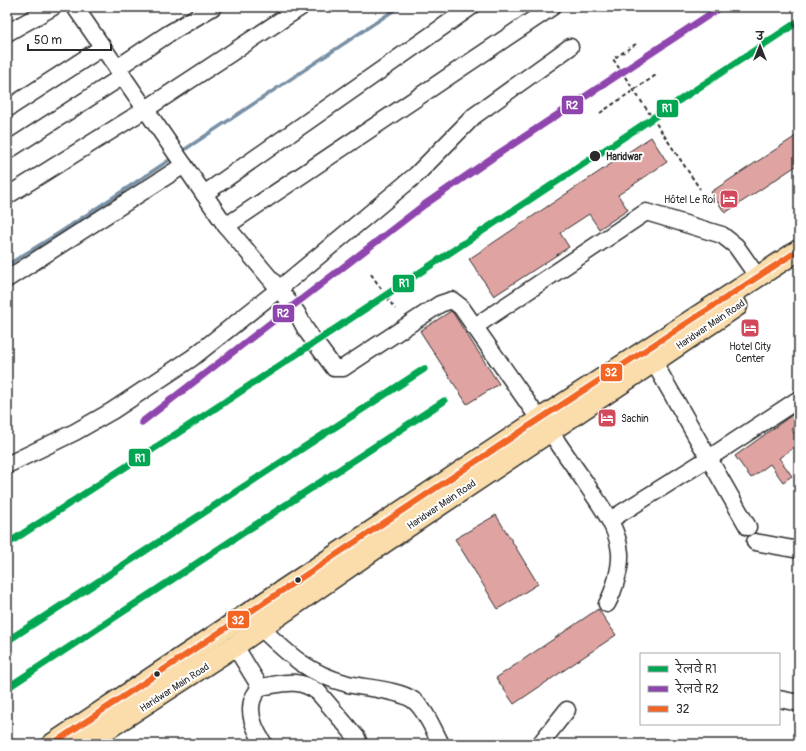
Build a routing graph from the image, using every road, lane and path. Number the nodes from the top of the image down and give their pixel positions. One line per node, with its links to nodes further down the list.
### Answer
1 (53, 7): 7 (street)
2 (75, 7): 9 (street)
3 (213, 7): 11 (street)
4 (301, 7): 15 (street)
5 (471, 7): 20 (street)
6 (552, 7): 22 (street)
7 (7, 33)
8 (636, 44): 13 (path)
9 (103, 47): 11 (street); 14 (street)
10 (570, 47): 28 (street)
11 (120, 72): 15 (street); 17 (street)
12 (656, 76): 13 (path)
13 (633, 90): 16 (path); 19 (path)
14 (7, 109)
15 (146, 109): 18 (street); 21 (street)
16 (600, 113)
17 (7, 151)
18 (179, 158): 20 (street); 27 (street)
19 (700, 189)
20 (204, 194): 22 (street)
21 (7, 196)
22 (226, 226): 28 (street)
23 (799, 250): 26 (main road, Haridwar Main Road)
24 (799, 265): 31 (main road, Haridwar Main Road)
25 (371, 274): 29 (path)
26 (757, 276): 30 (street); 31 (main road, Haridwar Main Road)
27 (7, 279)
28 (279, 289): 30 (street); 36 (street)
29 (395, 309)
30 (474, 327): 33 (street)
31 (650, 355): 33 (main road, Haridwar Main Road); 35 (street)
32 (799, 400): 35 (street)
33 (544, 425): 34 (main road, Haridwar Main Road); 37 (street)
34 (497, 456): 42 (main road, Haridwar Main Road); 49 (main road, Haridwar Main Road)
35 (709, 458): 37 (street); 38 (street)
36 (7, 465)
37 (610, 520): 41 (street)
38 (748, 527)
39 (755, 542): 40 (street)
40 (799, 550)
41 (607, 604)
42 (261, 628): 43 (main road, Haridwar Main Road); 52 (street)
43 (235, 646): 44 (street); 48 (main road, Haridwar Main Road)
44 (260, 687): 50 (street); 51 (street)
45 (780, 699): 46 (street)
46 (799, 703)
47 (568, 710): 53 (street)
48 (97, 741)
49 (52, 744)
50 (264, 744)
51 (358, 744)
52 (441, 744)
53 (540, 744)

